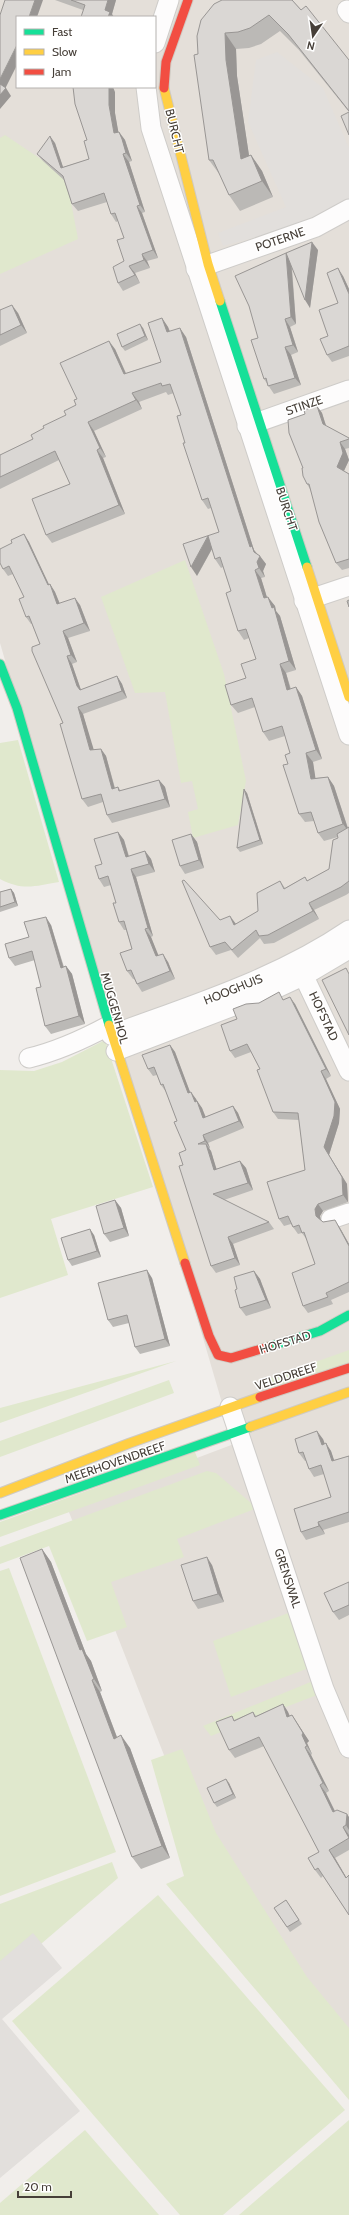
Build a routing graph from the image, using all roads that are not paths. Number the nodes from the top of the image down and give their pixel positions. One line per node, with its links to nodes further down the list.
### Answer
1 (169, 0): 3 (street)
2 (188, 0): 6 (street, BURCHT)
3 (156, 40)
4 (146, 88): 6 (street, BURCHT)
5 (349, 209): 6 (street, POTERNE)
6 (202, 266): 8 (street, BURCHT)
7 (349, 390): 8 (street, STINZE)
8 (253, 424): 10 (street, BURCHT)
9 (349, 586): 10 (street)
10 (310, 599): 12 (street, BURCHT); 13 (street, BURCHT)
11 (0, 664): 17 (street, MUGGENHOL)
12 (349, 697)
13 (349, 735)
14 (349, 930): 16 (street, HOOGHUIS)
15 (349, 949): 16 (street, HOOGHUIS)
16 (301, 969): 17 (street, HOOGHUIS); 19 (street, HOFSTAD)
17 (112, 1038): 18 (street, HOOGHUIS); 23 (street, MUGGENHOL)
18 (29, 1058)
19 (349, 1071)
20 (349, 1213): 21 (street)
21 (331, 1219)
22 (349, 1314): 23 (street, HOFSTAD)
23 (218, 1355)
24 (349, 1368): 26 (street, VELDDREEF)
25 (349, 1392): 27 (street)
26 (230, 1407): 27 (street, GRENSWAL); 28 (street, MEERHOVENDREEF)
27 (239, 1431): 29 (street, MEERHOVENDREEF); 30 (street, GRENSWAL)
28 (0, 1493)
29 (0, 1515)
30 (349, 1748)

